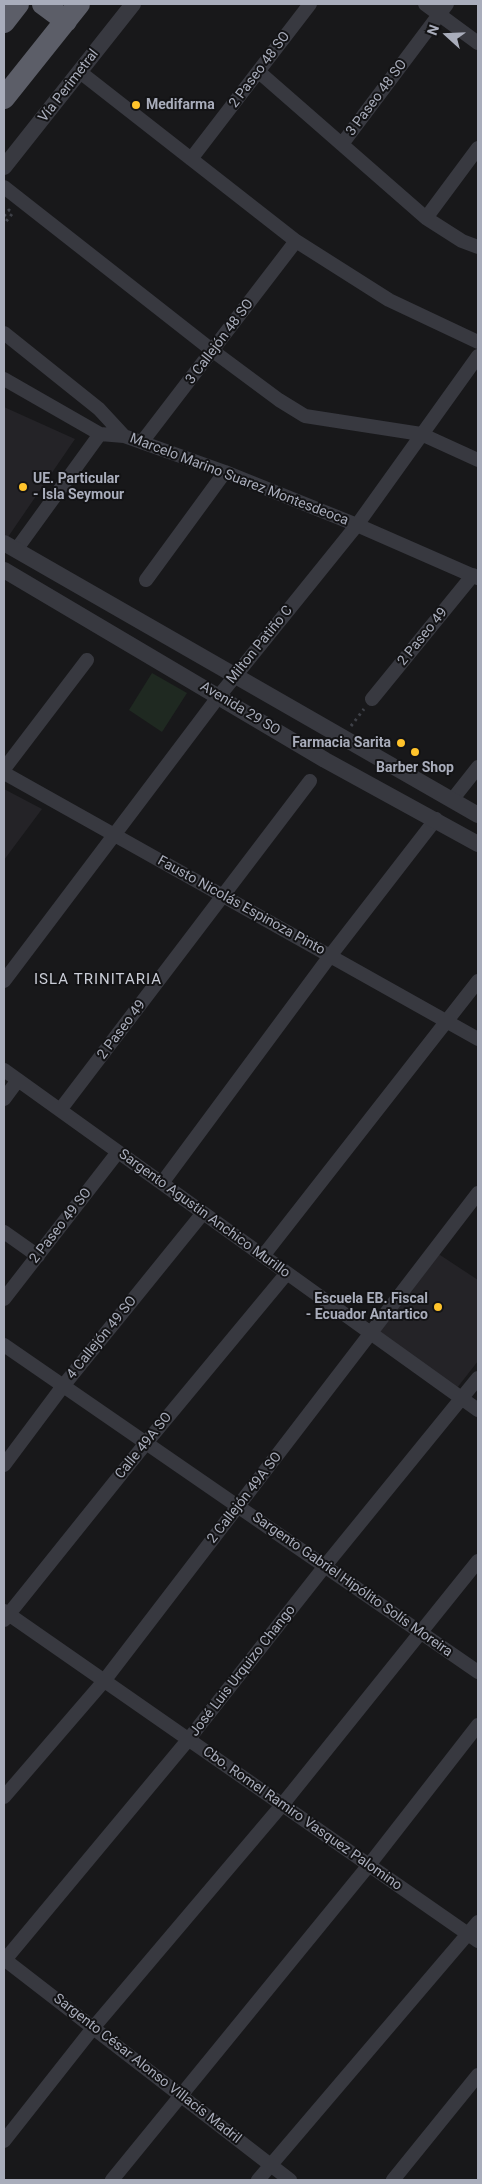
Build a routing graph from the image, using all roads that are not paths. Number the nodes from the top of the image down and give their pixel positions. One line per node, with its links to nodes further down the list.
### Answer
1 (18, 4): 8 (highway)
2 (43, 4): 7 (highway)
3 (133, 4): 10 (street, Vía Perimetral)
4 (310, 4): 11 (street, 2 Paseo 48 SO)
5 (425, 4): 6 (street)
6 (443, 9): 9 (street); 13 (street, 3 Paseo 48 SO)
7 (73, 12): 12 (highway)
8 (4, 22)
9 (478, 43)
10 (80, 72): 15 (street); 16 (street, Vía Perimetral)
11 (259, 72): 13 (street); 15 (street, 2 Paseo 48 SO)
12 (4, 98)
13 (342, 144): 18 (street)
14 (478, 148): 18 (street)
15 (191, 159): 19 (street)
16 (4, 168)
17 (4, 187): 23 (street)
18 (426, 218): 20 (street)
19 (296, 241): 22 (street); 23 (street, 3 Callejón 48 SO)
20 (478, 247)
21 (4, 333): 28 (street)
22 (478, 342)
23 (214, 351): 27 (street); 29 (street, 3 Callejón 48 SO)
24 (478, 356): 27 (street, Milton Patiño C)
25 (4, 379): 26 (street, Marcelo Marino Suarez Montesdeoca)
26 (100, 434): 28 (street, Marcelo Marino Suarez Montesdeoca); 33 (street)
27 (421, 434): 30 (street); 32 (street, Milton Patiño C)
28 (124, 436): 29 (street, Marcelo Marino Suarez Montesdeoca)
29 (142, 442): 31 (street, Marcelo Marino Suarez Montesdeoca)
30 (478, 460)
31 (225, 472): 32 (street, Marcelo Marino Suarez Montesdeoca); 36 (street)
32 (357, 525): 35 (street, Marcelo Marino Suarez Montesdeoca); 38 (street, Milton Patiño C)
33 (10, 546): 38 (street, Avenida 29 SO)
34 (4, 570): 39 (street, Avenida 29 SO)
35 (476, 576): 40 (street, 2 Paseo 49)
36 (146, 580)
37 (87, 660): 42 (street)
38 (234, 676): 39 (street, Milton Patiño C); 45 (street, Avenida 29 SO)
39 (219, 696): 47 (street, Avenida 29 SO); 48 (street, Milton Patiño C)
40 (372, 699)
41 (478, 767): 45 (street)
42 (4, 769)
43 (4, 773): 48 (street, Fausto Nicolás Espinoza Pinto)
44 (310, 781): 50 (street, 2 Paseo 49)
45 (452, 800): 46 (street, Avenida 29 SO)
46 (478, 815)
47 (436, 819): 49 (street, Avenida 29 SO); 51 (street)
48 (115, 835): 50 (street, Fausto Nicolás Espinoza Pinto); 52 (street, Milton Patiño C)
49 (478, 844)
50 (224, 896): 51 (street, Fausto Nicolás Espinoza Pinto); 59 (street, 2 Paseo 49)
51 (330, 956): 54 (street, Fausto Nicolás Espinoza Pinto); 61 (street)
52 (4, 981)
53 (478, 981): 54 (street)
54 (447, 1021): 55 (street, Fausto Nicolás Espinoza Pinto); 66 (street)
55 (478, 1039)
56 (4, 1070): 57 (street, Sargento Agustin Anchico Murillo)
57 (18, 1080): 58 (street); 59 (street, Sargento Agustin Anchico Murillo)
58 (4, 1099)
59 (60, 1110): 60 (street, Sargento Agustin Anchico Murillo)
60 (118, 1152): 61 (street, Sargento Agustin Anchico Murillo); 65 (street, 2 Paseo 49 SO)
61 (162, 1183): 63 (street, Sargento Agustin Anchico Murillo)
62 (478, 1193): 69 (street, 2 Callejón 49A SO)
63 (203, 1213): 66 (street, Sargento Agustin Anchico Murillo); 72 (street, 4 Callejón 49 SO)
64 (4, 1232): 65 (street)
65 (38, 1256): 68 (street, 2 Paseo 49 SO)
66 (264, 1256): 67 (street, Sargento Agustin Anchico Murillo)
67 (287, 1273): 69 (street, Sargento Agustin Anchico Murillo); 75 (street, Calle 49A SO)
68 (4, 1299)
69 (372, 1334): 73 (street, Sargento Agustin Anchico Murillo); 77 (street, 2 Callejón 49A SO)
70 (4, 1345): 72 (street, Sargento Gabriel Hipólito Solís Moreira)
71 (478, 1378): 73 (street, José Luis Urquizo Chango)
72 (63, 1386): 75 (street, Sargento Gabriel Hipólito Solís Moreira); 76 (street, 4 Callejón 49 SO)
73 (462, 1398): 74 (street, Sargento Agustin Anchico Murillo); 79 (street, José Luis Urquizo Chango)
74 (478, 1410)
75 (146, 1443): 77 (street, Sargento Gabriel Hipólito Solís Moreira); 80 (street, Calle 49A SO)
76 (4, 1466)
77 (238, 1506): 79 (street, Sargento Gabriel Hipólito Solís Moreira); 83 (street, 2 Callejón 49A SO)
78 (478, 1561): 81 (street)
79 (325, 1566): 81 (street, Sargento Gabriel Hipólito Solís Moreira); 85 (street, José Luis Urquizo Chango)
80 (5, 1615): 83 (street, Cbo. Romel Ramiro Vasquez Palomino)
81 (420, 1632): 82 (street, Sargento Gabriel Hipólito Solís Moreira); 87 (street)
82 (478, 1672)
83 (104, 1681): 85 (street, Cbo. Romel Ramiro Vasquez Palomino); 86 (street, 2 Callejón 49A SO)
84 (478, 1726): 88 (street)
85 (188, 1740): 87 (street, Cbo. Romel Ramiro Vasquez Palomino); 91 (street, José Luis Urquizo Chango)
86 (4, 1797)
87 (282, 1805): 88 (street, Cbo. Romel Ramiro Vasquez Palomino); 92 (street)
88 (369, 1865): 90 (street, Cbo. Romel Ramiro Vasquez Palomino); 94 (street)
89 (478, 1922): 90 (street)
90 (473, 1938): 96 (street)
91 (4, 1960): 92 (street, Sargento César Alonso Villacís Madril)
92 (93, 2028): 94 (street, Sargento César Alonso Villacís Madril); 95 (street)
93 (478, 2075): 100 (street)
94 (182, 2095): 96 (street, Sargento César Alonso Villacís Madril); 97 (street)
95 (4, 2141)
96 (271, 2166): 98 (street); 99 (street, Sargento César Alonso Villacís Madril)
97 (112, 2180)
98 (258, 2180)
99 (290, 2180)
100 (393, 2180)

